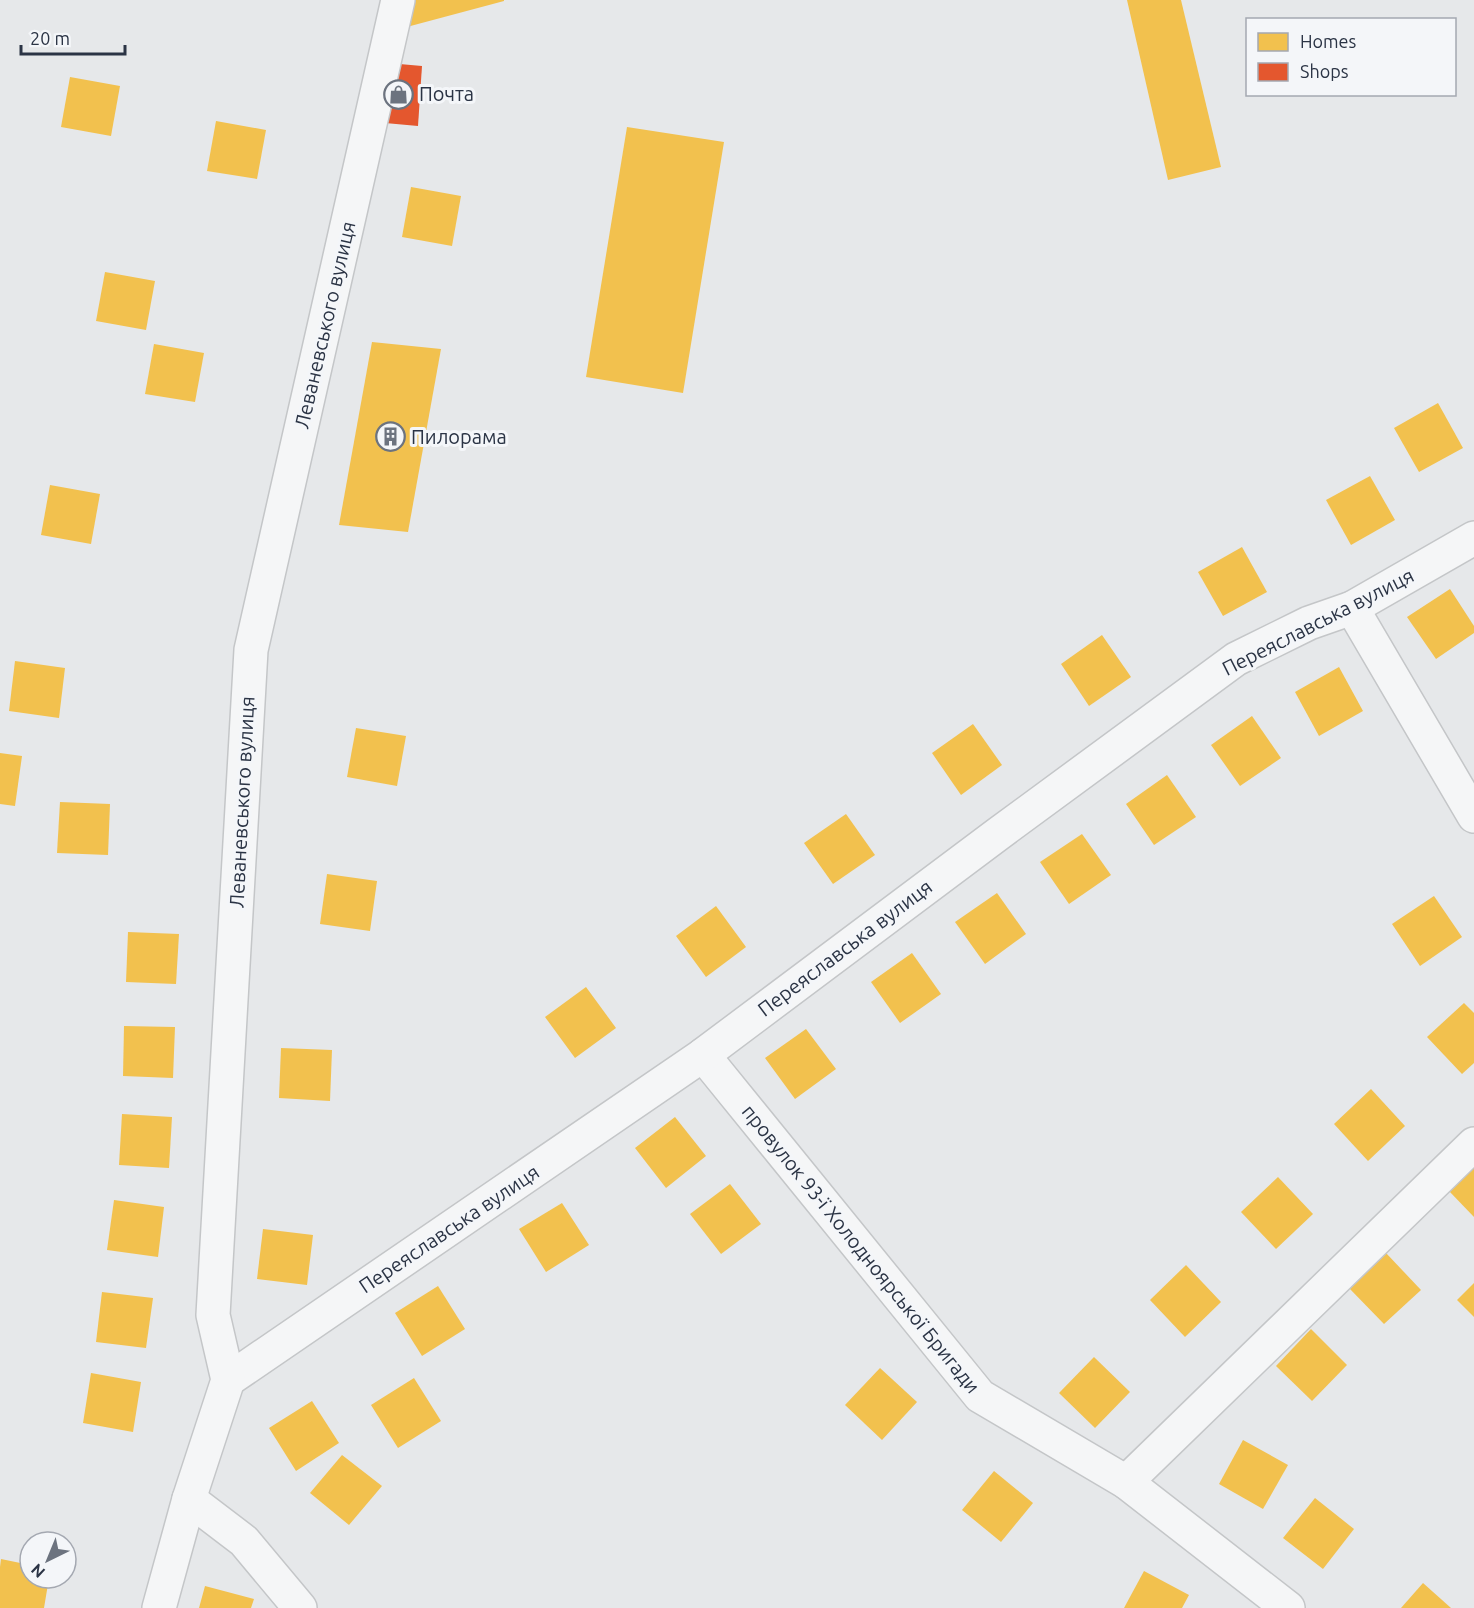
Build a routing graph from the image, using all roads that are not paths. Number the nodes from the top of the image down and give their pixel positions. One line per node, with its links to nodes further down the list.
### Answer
1 (399, 0): 7 (street, Леваневського вулиця)
2 (1474, 538): 3 (street, Переяславська вулиця)
3 (1352, 608): 4 (street); 5 (street, Переяславська вулиця)
4 (1474, 816)
5 (703, 1055): 7 (street, Переяславська вулиця); 8 (street, провулок 93-ї Холодноярської Бригади)
6 (1474, 1144): 8 (street)
7 (228, 1380): 9 (street)
8 (1126, 1482): 12 (street, провулок 93-ї Холодноярської Бригади)
9 (189, 1499): 10 (street); 11 (street)
10 (159, 1608)
11 (300, 1608)
12 (1287, 1608)

